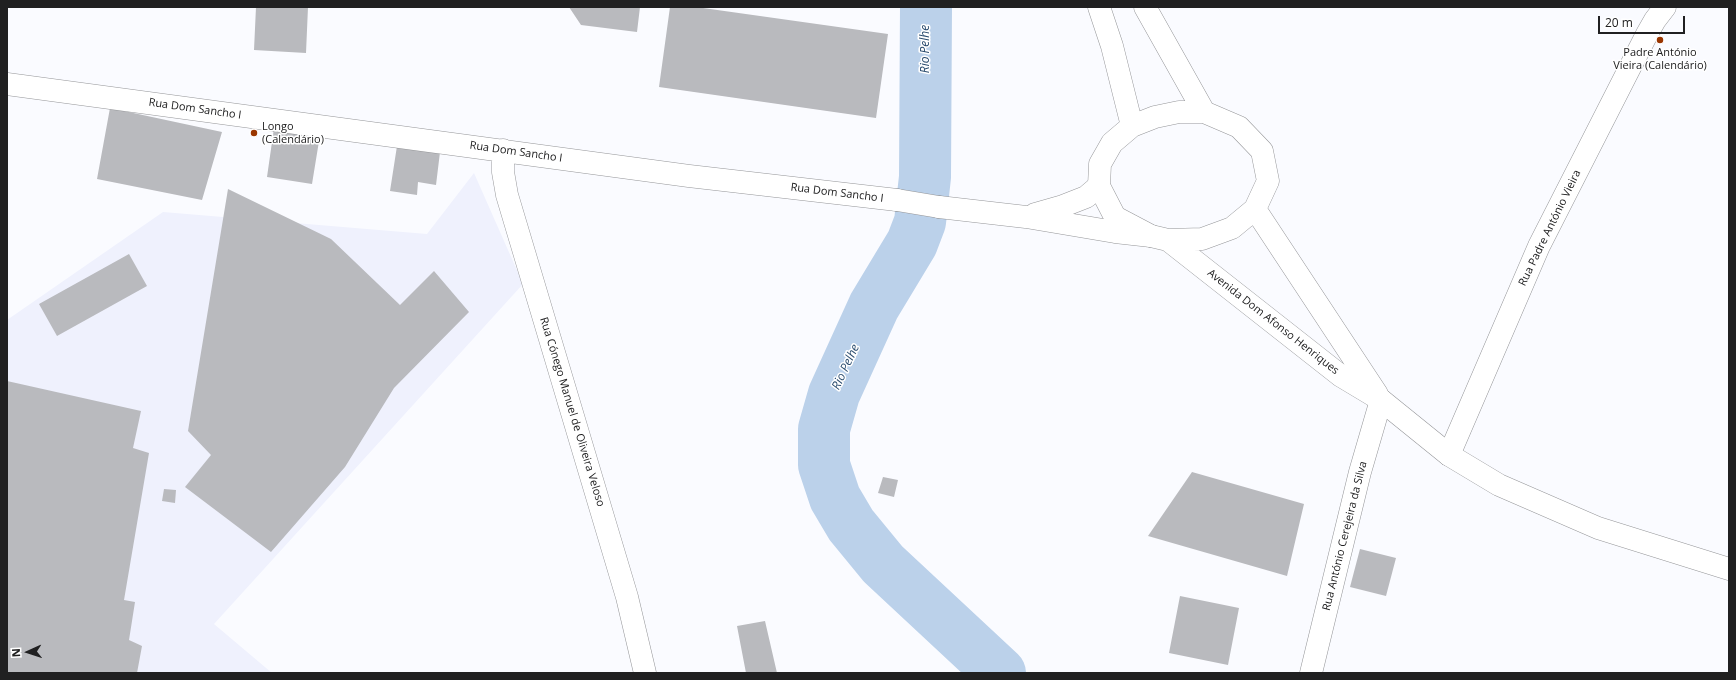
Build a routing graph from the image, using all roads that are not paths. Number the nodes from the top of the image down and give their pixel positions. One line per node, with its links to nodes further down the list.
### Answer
1 (1099, 7): 6 (street)
2 (1144, 7): 5 (street)
3 (1665, 7): 13 (street, Rua Padre António Vieira)
4 (7, 84): 7 (street, Rua Dom Sancho I)
5 (1204, 112): 6 (street); 9 (street)
6 (1132, 126): 8 (street)
7 (503, 150): 10 (street, Rua Dom Sancho I); 15 (street, Rua Cónego Manuel de Oliveira Veloso)
8 (1099, 186): 10 (street); 11 (street, Avenida Dom Afonso Henriques)
9 (1255, 209): 11 (street, Rua Dom Sancho I); 12 (street, Avenida Dom Afonso Henriques)
10 (1026, 217): 11 (street, Rua Dom Sancho I)
11 (1160, 238): 12 (street, Avenida Dom Afonso Henriques)
12 (1381, 400): 13 (street, Avenida Dom Afonso Henriques); 16 (street, Rua António Cerejeira da Silva)
13 (1449, 455): 14 (street, Avenida Dom Afonso Henriques)
14 (1729, 569)
15 (645, 673)
16 (1311, 673)

